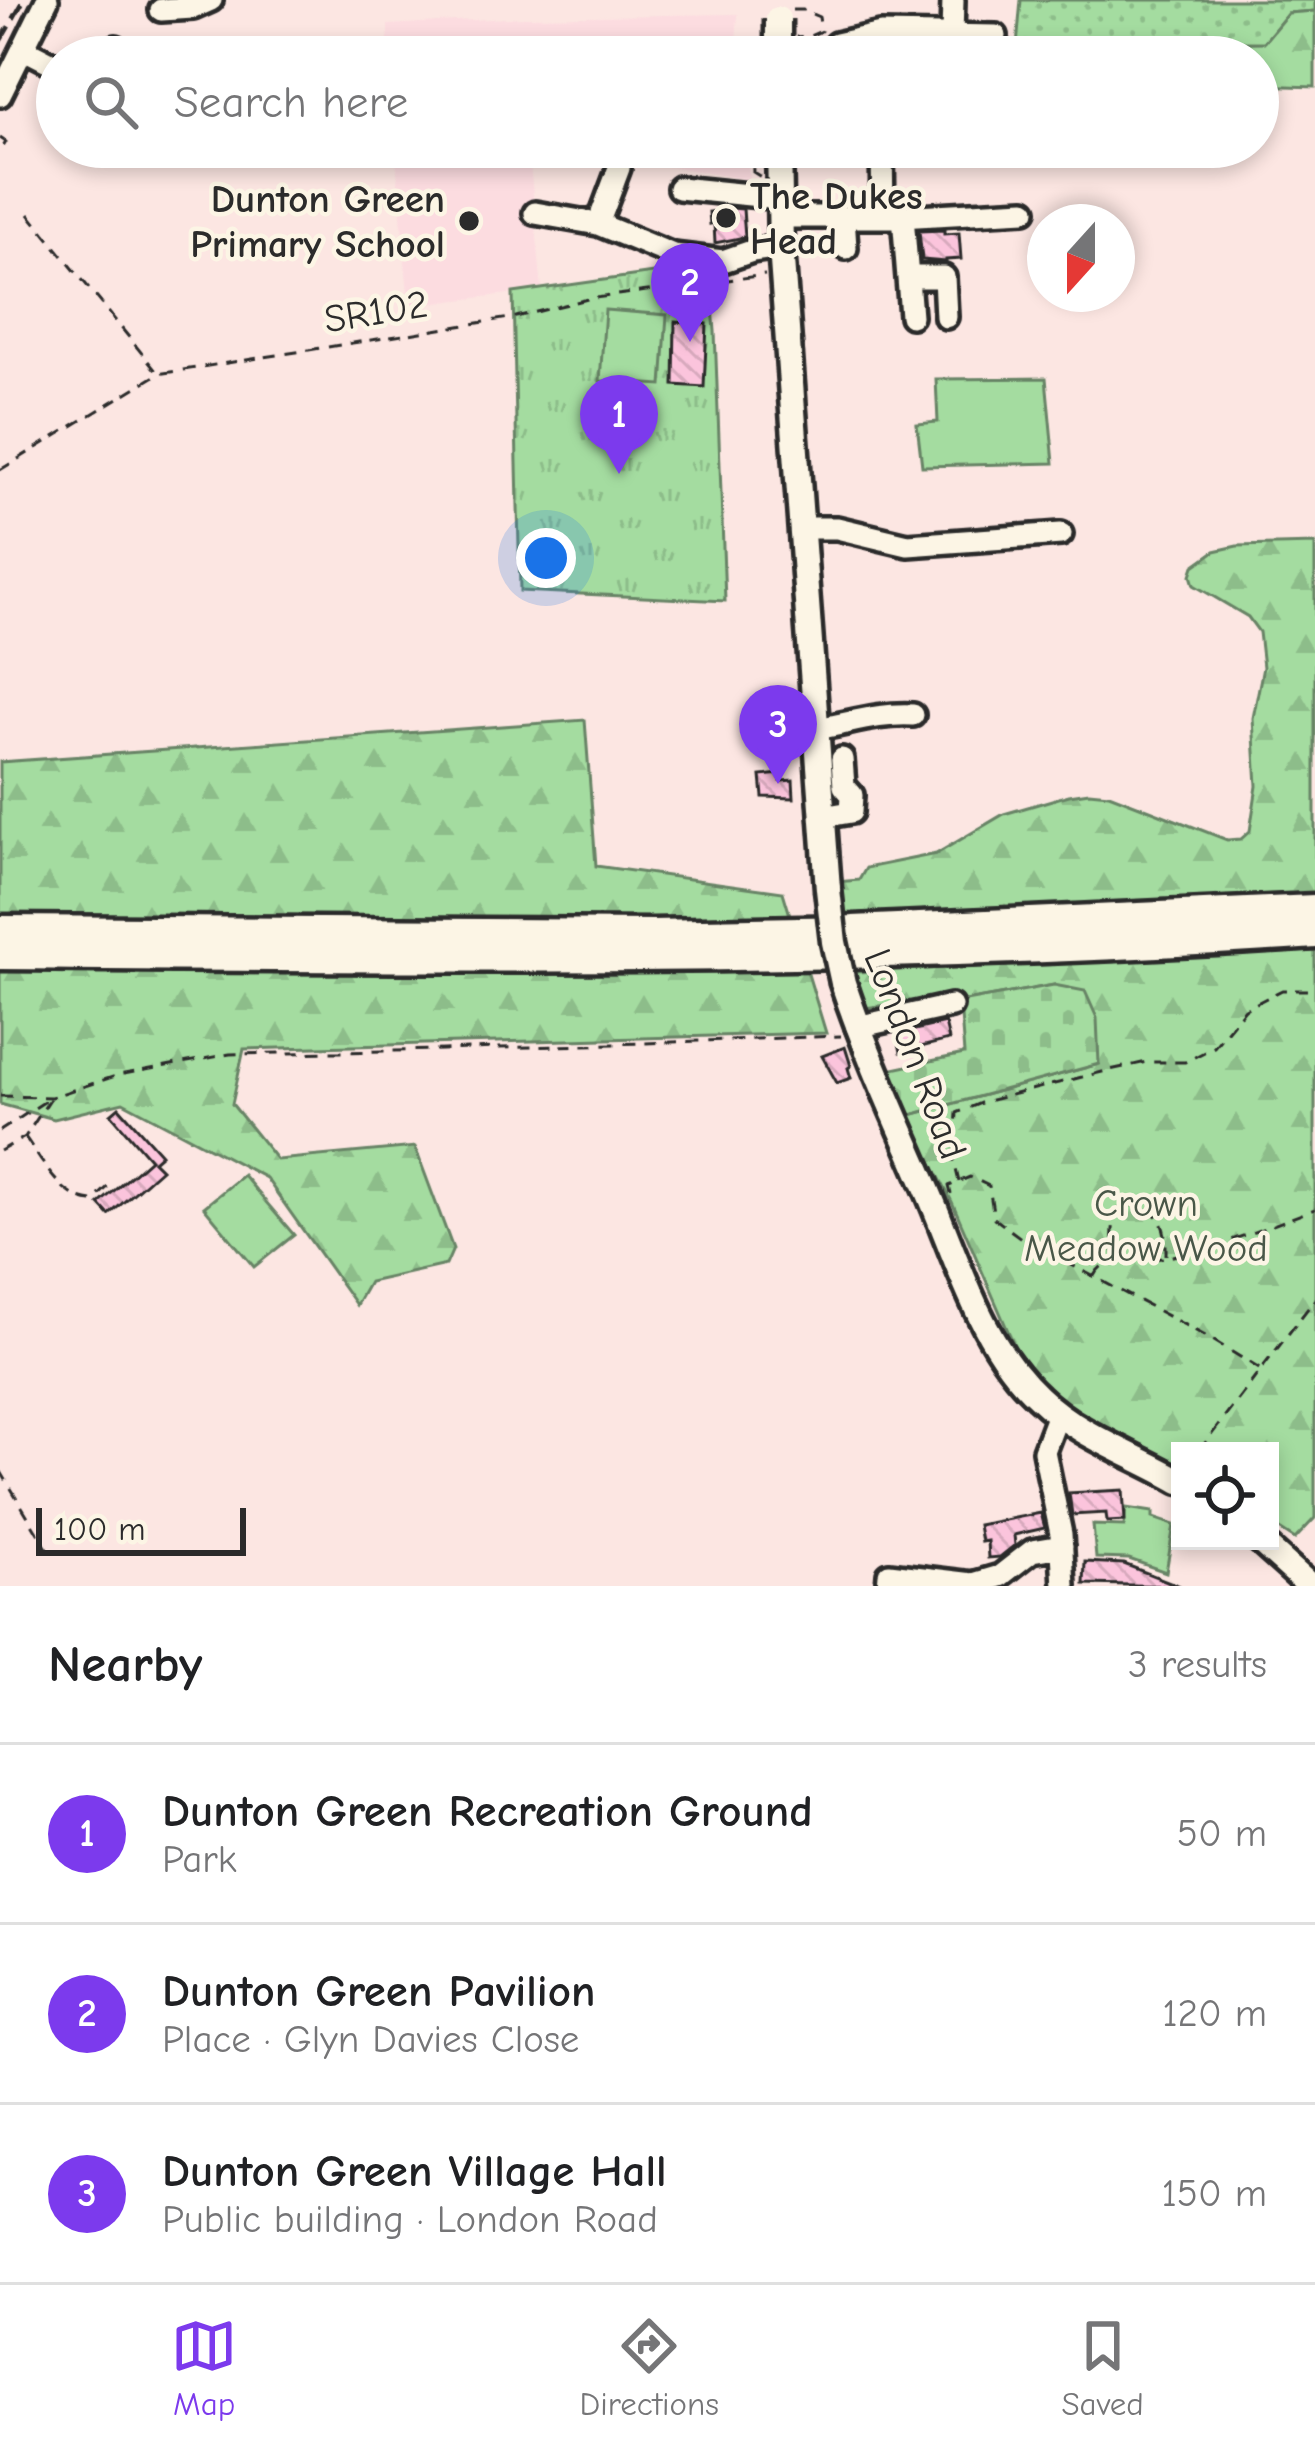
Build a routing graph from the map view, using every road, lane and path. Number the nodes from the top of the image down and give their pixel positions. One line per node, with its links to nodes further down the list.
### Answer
1 (47, 0): 10 (street)
2 (211, 0): 4 (street)
3 (953, 0): 6 (street)
4 (161, 10)
5 (777, 31): 7 (path)
6 (952, 34): 8 (street); 9 (street)
7 (812, 36)
8 (875, 36)
9 (996, 36)
10 (24, 49): 11 (street); 12 (street)
11 (36, 55)
12 (0, 95)
13 (0, 138): 14 (path)
14 (0, 152)
15 (619, 168): 25 (street)
16 (779, 168): 19 (main road, London Road)
17 (885, 168): 23 (street)
18 (679, 188): 19 (street)
19 (780, 207): 24 (street); 26 (main road, London Road)
20 (1025, 210): 23 (street)
21 (29, 214): 32 (path)
22 (535, 214): 25 (street)
23 (893, 216): 24 (street); 29 (street)
24 (844, 217): 27 (street)
25 (598, 224): 26 (street)
26 (781, 247): 28 (main road, London Road)
27 (846, 248)
28 (785, 274): 32 (path, SR102); 34 (main road, London Road)
29 (908, 277): 30 (street); 31 (street)
30 (911, 316)
31 (946, 317)
32 (158, 374): 33 (path, SR102)
33 (0, 470)
34 (801, 528): 35 (street); 37 (main road, London Road)
35 (1061, 534)
36 (913, 716): 37 (street)
37 (814, 729): 39 (main road, London Road)
38 (842, 759): 39 (street)
39 (822, 817): 46 (main road, London Road, bridge)
40 (1315, 910): 41 (highway)
41 (0, 931)
42 (1315, 933): 43 (highway)
43 (0, 954)
44 (1315, 990): 53 (path)
45 (951, 1006): 46 (street)
46 (859, 1031): 48 (path); 54 (main road, London Road)
47 (0, 1096): 48 (path)
48 (51, 1097): 49 (path); 50 (path)
49 (0, 1132)
50 (25, 1137): 51 (path); 52 (path)
51 (0, 1151)
52 (113, 1182)
53 (958, 1182): 54 (path); 58 (path)
54 (936, 1209): 61 (main road, London Road)
55 (1315, 1209): 56 (path)
56 (1166, 1257): 57 (path); 57 (path)
57 (1115, 1260): 58 (path)
58 (1094, 1276): 60 (path)
59 (1315, 1299): 60 (path)
60 (1261, 1370): 62 (path)
61 (1058, 1414): 64 (main road, London Road); 65 (street)
62 (1205, 1442)
63 (0, 1470): 67 (path)
64 (1171, 1476)
65 (1062, 1546): 68 (street); 69 (street)
66 (1270, 1550): 70 (main road)
67 (54, 1560)
68 (887, 1586)
69 (1064, 1586)
70 (1310, 1586)

